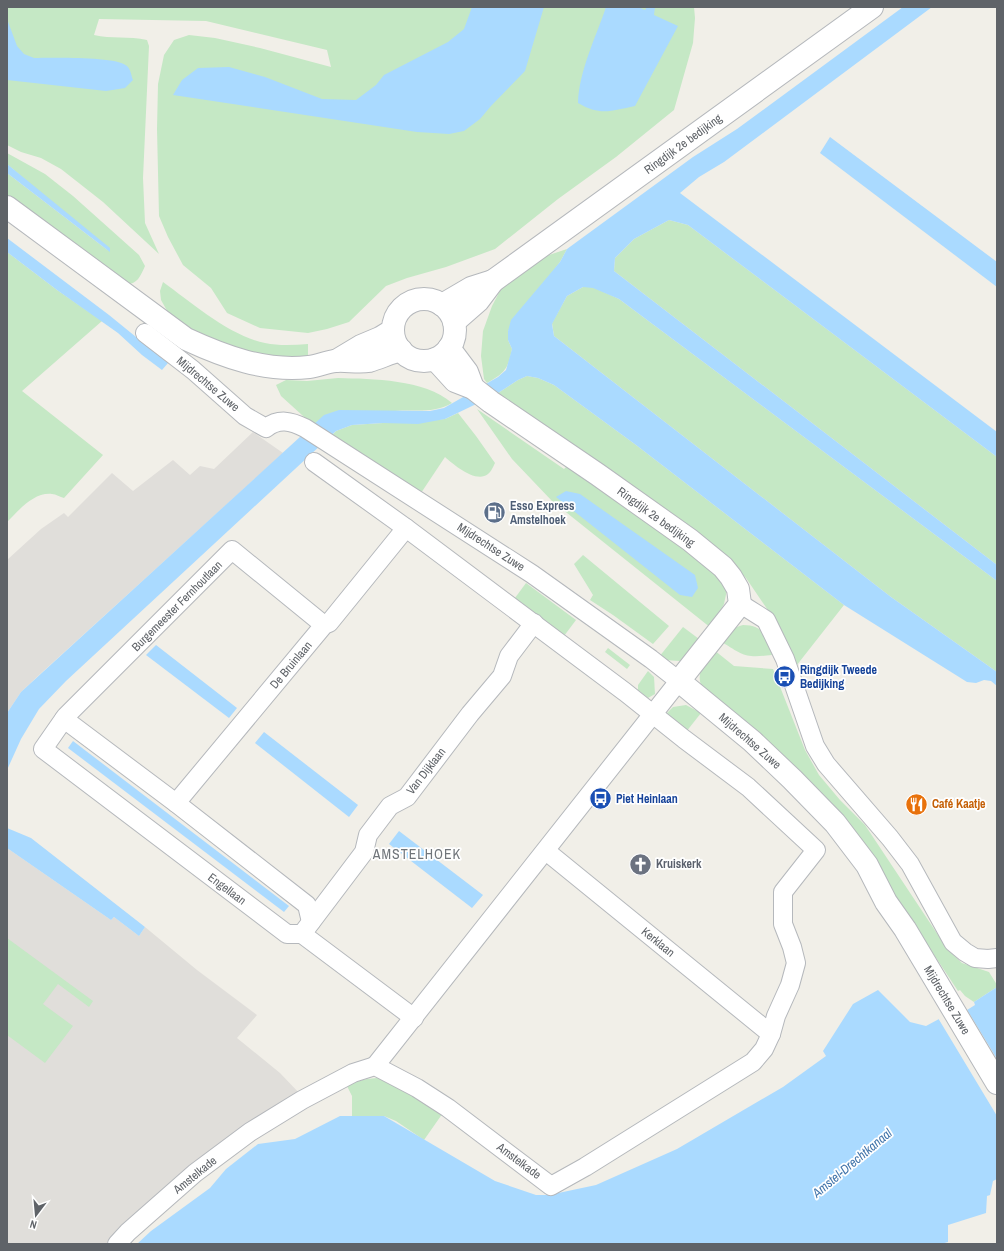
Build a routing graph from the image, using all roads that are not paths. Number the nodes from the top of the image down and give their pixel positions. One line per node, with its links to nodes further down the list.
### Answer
1 (872, 7): 3 (street, Ringdijk 2e bedijking)
2 (7, 207): 8 (street, Mijdrechtse Zuwe)
3 (448, 313): 4 (street); 7 (street)
4 (393, 330): 6 (street); 8 (street, Mijdrechtse Zuwe)
5 (145, 333): 14 (street, Mijdrechtse Zuwe)
6 (400, 350): 7 (street); 8 (street, Mijdrechtse Zuwe)
7 (442, 353): 11 (street, Ringdijk 2e bedijking)
8 (336, 361)
9 (314, 462): 10 (street)
10 (406, 528): 12 (street); 13 (street, De Bruinlaan)
11 (740, 604): 14 (street); 21 (street)
12 (534, 623): 15 (street); 20 (street, Van Dijklaan)
13 (324, 625): 16 (street, Burgemeester Fernhoutlaan); 18 (street, De Bruinlaan)
14 (679, 681): 15 (street); 25 (street, Mijdrechtse Zuwe)
15 (652, 714): 19 (street); 23 (street, Amstelkade)
16 (64, 719): 17 (street, Burgemeester Fernhoutlaan); 18 (street)
17 (43, 750): 20 (street, Engellaan)
18 (176, 803): 20 (street)
19 (546, 851): 22 (street); 23 (street, Kerklaan)
20 (307, 928): 22 (street, Engellaan)
21 (997, 958)
22 (414, 1018): 24 (street)
23 (771, 1034): 24 (street, Amstelkade)
24 (375, 1066): 26 (street, Amstelkade)
25 (997, 1082)
26 (117, 1244)

